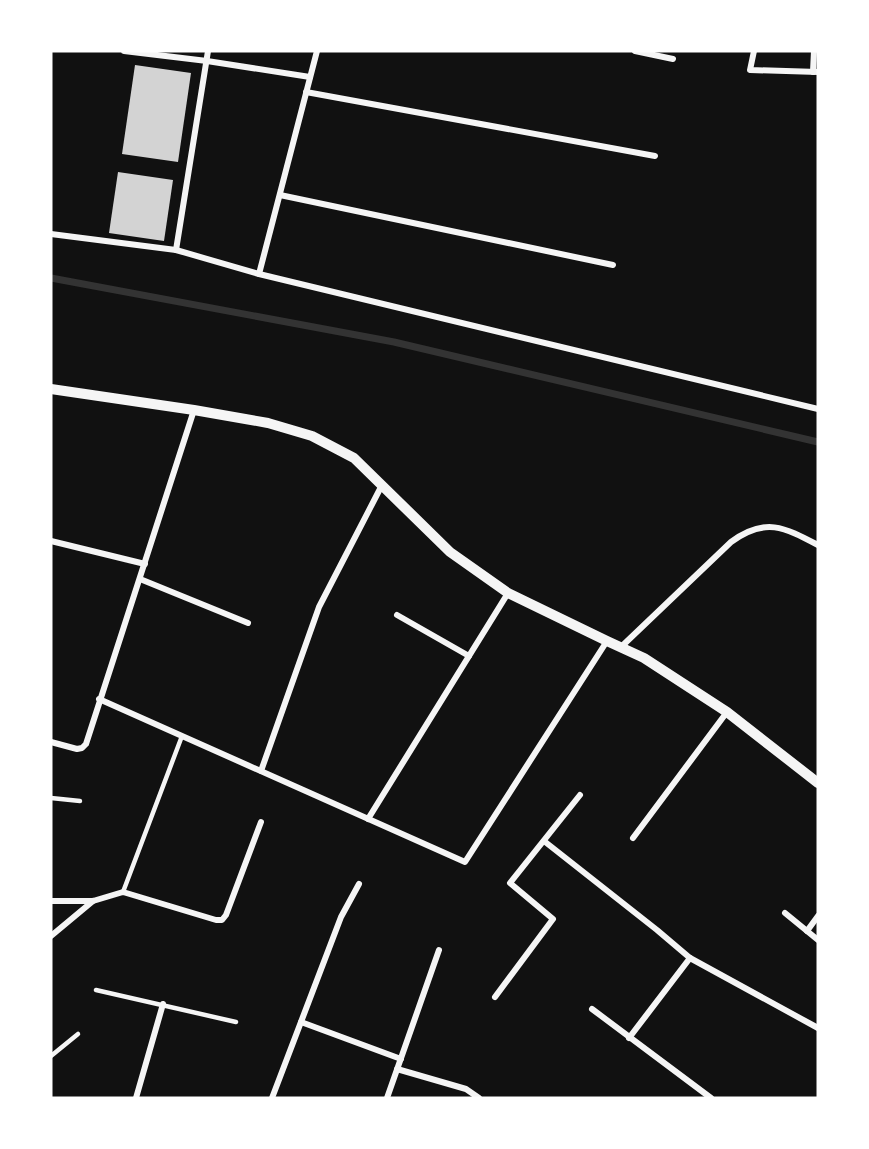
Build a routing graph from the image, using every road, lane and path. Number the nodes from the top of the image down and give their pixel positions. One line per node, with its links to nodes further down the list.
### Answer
1 (124, 51): 8 (street)
2 (208, 51): 8 (street)
3 (317, 51): 10 (street)
4 (634, 51): 7 (street)
5 (754, 51): 9 (street)
6 (814, 51): 9 (street)
7 (673, 59)
8 (207, 61): 10 (street); 15 (street)
9 (815, 72)
10 (310, 77): 11 (street)
11 (306, 92): 12 (street); 13 (street)
12 (655, 156)
13 (280, 195): 16 (street); 17 (street)
14 (51, 234): 15 (street)
15 (176, 250): 17 (street)
16 (613, 266)
17 (259, 274): 19 (street)
18 (51, 389): 20 (street)
19 (818, 409)
20 (194, 410): 21 (street); 24 (street)
21 (382, 485): 26 (street); 36 (street)
22 (51, 541): 24 (street)
23 (818, 545): 30 (street)
24 (145, 564): 25 (street)
25 (140, 579): 28 (street); 32 (street)
26 (508, 593): 29 (street); 31 (street)
27 (398, 615): 31 (street)
28 (248, 623)
29 (607, 641): 30 (street); 41 (street)
30 (621, 647): 33 (street)
31 (469, 656): 41 (street)
32 (99, 699): 34 (street); 35 (street)
33 (727, 712): 37 (street); 43 (street)
34 (182, 736): 36 (street); 46 (lane)
35 (51, 742)
36 (261, 771): 41 (street)
37 (818, 783)
38 (580, 795): 44 (street)
39 (51, 798): 40 (lane)
40 (80, 801)
41 (368, 819)
42 (261, 822): 46 (street)
43 (633, 838)
44 (544, 841): 55 (street); 57 (street)
45 (360, 884): 61 (street)
46 (123, 892): 48 (street)
47 (51, 901): 48 (street)
48 (93, 901): 52 (street)
49 (785, 914): 51 (street)
50 (818, 916): 51 (street)
51 (807, 931): 53 (street)
52 (51, 936)
53 (818, 940)
54 (439, 950): 66 (street)
55 (690, 958): 62 (street); 64 (street)
56 (96, 990): 58 (lane)
57 (495, 997)
58 (163, 1004): 60 (lane); 68 (street)
59 (592, 1009): 64 (street)
60 (236, 1022)
61 (301, 1022): 66 (street); 69 (street)
62 (818, 1028)
63 (78, 1034): 65 (lane)
64 (629, 1038): 72 (street)
65 (51, 1056)
66 (401, 1059): 67 (street)
67 (397, 1069): 70 (street); 71 (street)
68 (136, 1098)
69 (272, 1098)
70 (387, 1098)
71 (478, 1098)
72 (711, 1098)

